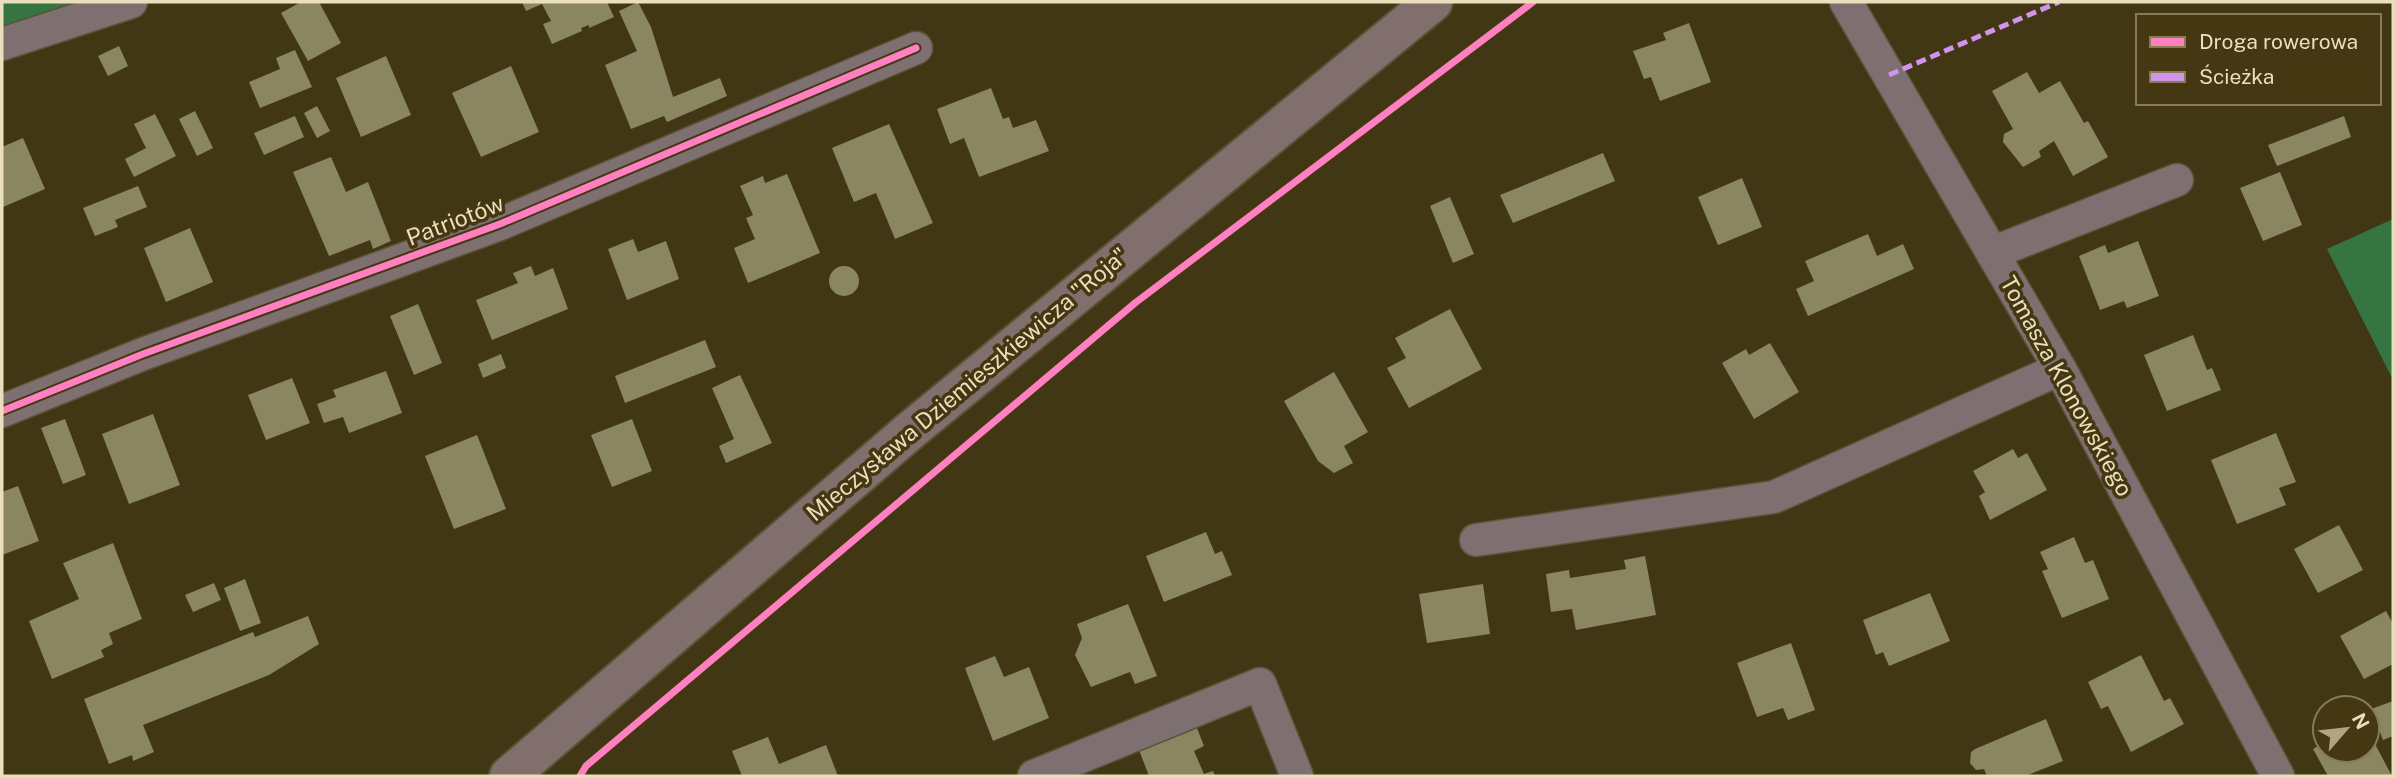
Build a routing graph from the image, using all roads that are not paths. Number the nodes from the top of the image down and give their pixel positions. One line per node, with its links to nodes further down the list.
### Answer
1 (131, 2): 4 (street)
2 (1433, 2): 11 (main road, Mieczysława Dziemieszkiewicza "Roja")
3 (1846, 2): 7 (street, Tomasza Klonowskiego)
4 (2, 44)
5 (916, 48): 9 (street, Patriotów)
6 (2177, 180): 7 (street)
7 (1992, 253): 8 (street, Tomasza Klonowskiego)
8 (2060, 369): 10 (street); 14 (street, Tomasza Klonowskiego)
9 (2, 411)
10 (1476, 540)
11 (509, 776)
12 (1034, 776): 13 (street)
13 (1297, 776)
14 (2278, 776)

